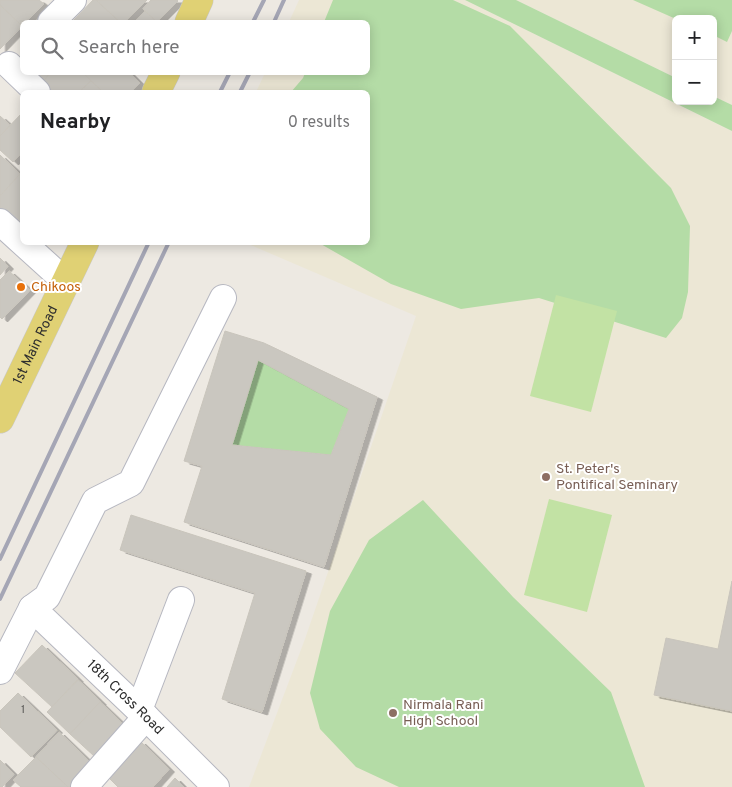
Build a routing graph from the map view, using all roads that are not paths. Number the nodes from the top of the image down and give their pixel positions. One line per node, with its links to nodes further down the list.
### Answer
1 (73, 0): 3 (street)
2 (199, 0): 4 (main road)
3 (53, 20)
4 (190, 20)
5 (10, 63): 6 (street)
6 (20, 73)
7 (22, 75): 9 (street)
8 (164, 75): 10 (main road)
9 (36, 90)
10 (157, 90)
11 (0, 222): 12 (street)
12 (20, 240)
13 (25, 245): 15 (street)
14 (84, 245): 15 (main road, 1st Main Road)
15 (66, 282): 17 (main road, 1st Main Road)
16 (223, 298): 19 (street)
17 (3, 404)
18 (180, 600): 21 (street)
19 (32, 608): 20 (street); 21 (street, 18th Cross Road)
20 (0, 671)
21 (143, 714): 22 (street); 23 (street, 18th Cross Road)
22 (84, 787)
23 (216, 787)

